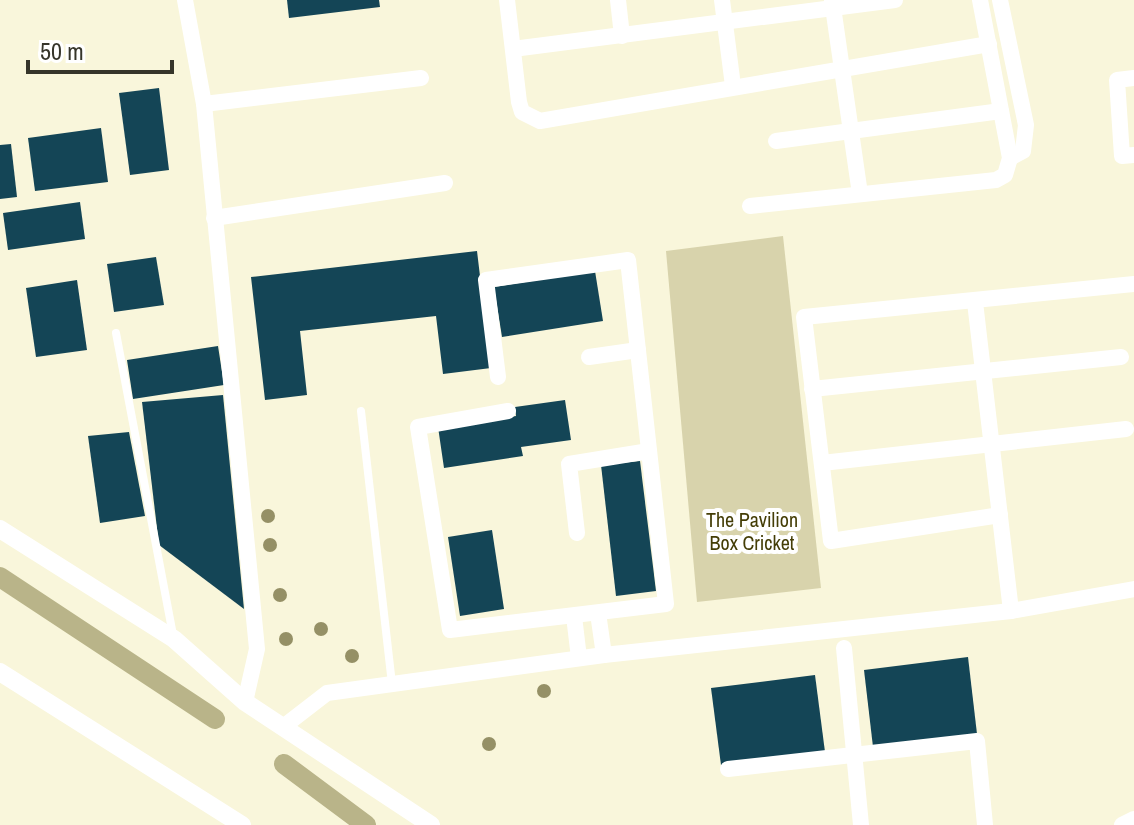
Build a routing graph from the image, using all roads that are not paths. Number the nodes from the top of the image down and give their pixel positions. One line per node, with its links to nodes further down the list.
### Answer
1 (185, 0): 17 (street)
2 (507, 0): 12 (street)
3 (618, 0): 10 (street)
4 (722, 0): 9 (street)
5 (895, 0): 8 (street)
6 (980, 0): 11 (street)
7 (1000, 0): 22 (street)
8 (833, 4): 9 (street); 13 (street)
9 (725, 23): 10 (street); 16 (street)
10 (622, 36): 12 (street)
11 (989, 44): 13 (street); 18 (street)
12 (513, 49): 16 (street)
13 (842, 69): 16 (street); 19 (street)
14 (421, 78): 17 (street)
15 (1134, 78): 21 (street)
16 (733, 86)
17 (204, 104): 26 (street)
18 (1001, 111): 19 (street); 22 (street)
19 (851, 131): 20 (street); 24 (street)
20 (776, 141)
21 (1134, 155)
22 (1010, 158): 24 (street)
23 (445, 183): 26 (street)
24 (860, 194): 25 (street)
25 (750, 206)
26 (214, 218): 55 (street)
27 (1134, 284): 28 (street)
28 (975, 302): 33 (street); 35 (street)
29 (116, 333): 49 (lane)
30 (638, 350): 31 (street); 34 (street); 40 (street)
31 (589, 357)
32 (1121, 357): 33 (street)
33 (983, 374): 35 (street); 39 (street)
34 (498, 377)
35 (812, 389): 41 (street)
36 (361, 411): 54 (lane)
37 (508, 411): 48 (street)
38 (1126, 429): 39 (street)
39 (992, 445): 41 (street); 42 (street)
40 (649, 451): 44 (street); 47 (street)
41 (822, 463): 42 (street)
42 (1000, 515): 46 (street)
43 (0, 529): 49 (street)
44 (577, 533)
45 (1134, 589): 46 (street)
46 (1011, 611): 51 (street)
47 (598, 613): 48 (street); 51 (street)
48 (574, 616): 52 (street)
49 (174, 639): 55 (street)
50 (844, 648): 57 (street)
51 (604, 655): 52 (street)
52 (579, 658): 54 (street)
53 (0, 672): 60 (street)
54 (392, 686): 56 (street)
55 (245, 702): 56 (street)
56 (283, 727): 61 (street)
57 (854, 753): 58 (street); 62 (street); 63 (street)
58 (728, 769)
59 (1134, 819): 64 (street)
60 (242, 825)
61 (431, 825)
62 (861, 825)
63 (985, 825)
64 (1122, 825)

